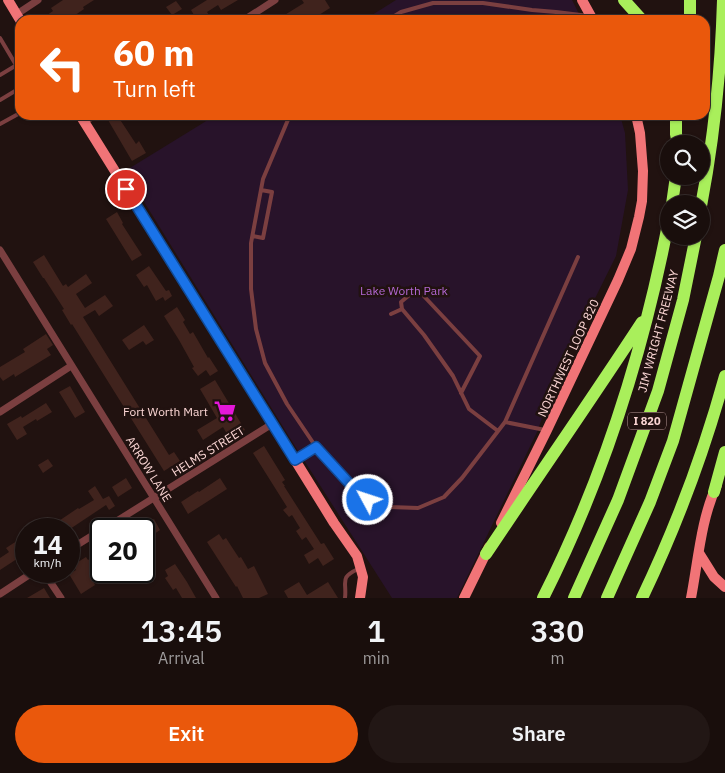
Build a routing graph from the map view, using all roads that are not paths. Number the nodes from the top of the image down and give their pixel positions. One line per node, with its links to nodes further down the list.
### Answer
1 (8, 0): 8 (main road)
2 (38, 0): 9 (street)
3 (275, 0): 10 (street)
4 (582, 0): 13 (main road)
5 (624, 0): 14 (highway)
6 (690, 0): 15 (highway)
7 (723, 0): 33 (highway)
8 (17, 15)
9 (20, 15)
10 (252, 15)
11 (396, 15): 12 (lane)
12 (574, 15)
13 (590, 15)
14 (638, 15)
15 (690, 15)
16 (0, 38): 17 (lane)
17 (15, 60)
18 (15, 66): 20 (lane)
19 (0, 67): 20 (lane)
20 (2, 74)
21 (15, 91): 22 (lane)
22 (0, 100)
23 (15, 116): 29 (lane)
24 (83, 120): 48 (main road)
25 (288, 120): 32 (lane)
26 (637, 120): 49 (main road, NORTHWEST LOOP 820)
27 (676, 120): 30 (highway)
28 (683, 120): 31 (highway)
29 (0, 124)
30 (676, 135)
31 (681, 135)
32 (261, 190): 34 (lane); 34 (lane)
33 (703, 195)
34 (253, 236): 51 (lane)
35 (663, 245): 41 (highway)
36 (694, 245): 71 (highway, JIM WRIGHT FREEWAY / I 820)
37 (0, 250): 43 (street, ARROW LANE)
38 (725, 250): 72 (highway, I 820)
39 (578, 256): 47 (lane)
40 (402, 309): 42 (lane); 45 (lane); 45 (lane)
41 (648, 312): 59 (highway); 70 (highway)
42 (391, 314)
43 (71, 366): 46 (street); 56 (street, ARROW LANE)
44 (725, 376): 73 (highway)
45 (461, 393): 50 (lane)
46 (0, 412)
47 (506, 422): 49 (lane); 50 (lane)
48 (272, 424): 53 (main road); 56 (street, HELMS STREET)
49 (547, 430): 59 (main road, NORTHWEST LOOP 820)
50 (498, 431): 51 (lane)
51 (316, 447): 53 (lane)
52 (725, 452): 55 (highway)
53 (295, 460): 60 (main road)
54 (725, 471): 55 (main road)
55 (714, 492): 58 (main road)
56 (154, 498): 57 (street, HELMS STREET); 66 (street, ARROW LANE)
57 (122, 518)
58 (699, 553): 63 (main road); 74 (main road)
59 (486, 554): 69 (main road, NORTHWEST LOOP 820)
60 (360, 568): 67 (lane); 68 (main road)
61 (17, 583): 64 (street)
62 (51, 583): 65 (street)
63 (725, 587)
64 (0, 594)
65 (61, 598)
66 (216, 598)
67 (345, 598)
68 (360, 598)
69 (464, 598)
70 (543, 598)
71 (574, 598)
72 (607, 598)
73 (642, 598)
74 (691, 598)

